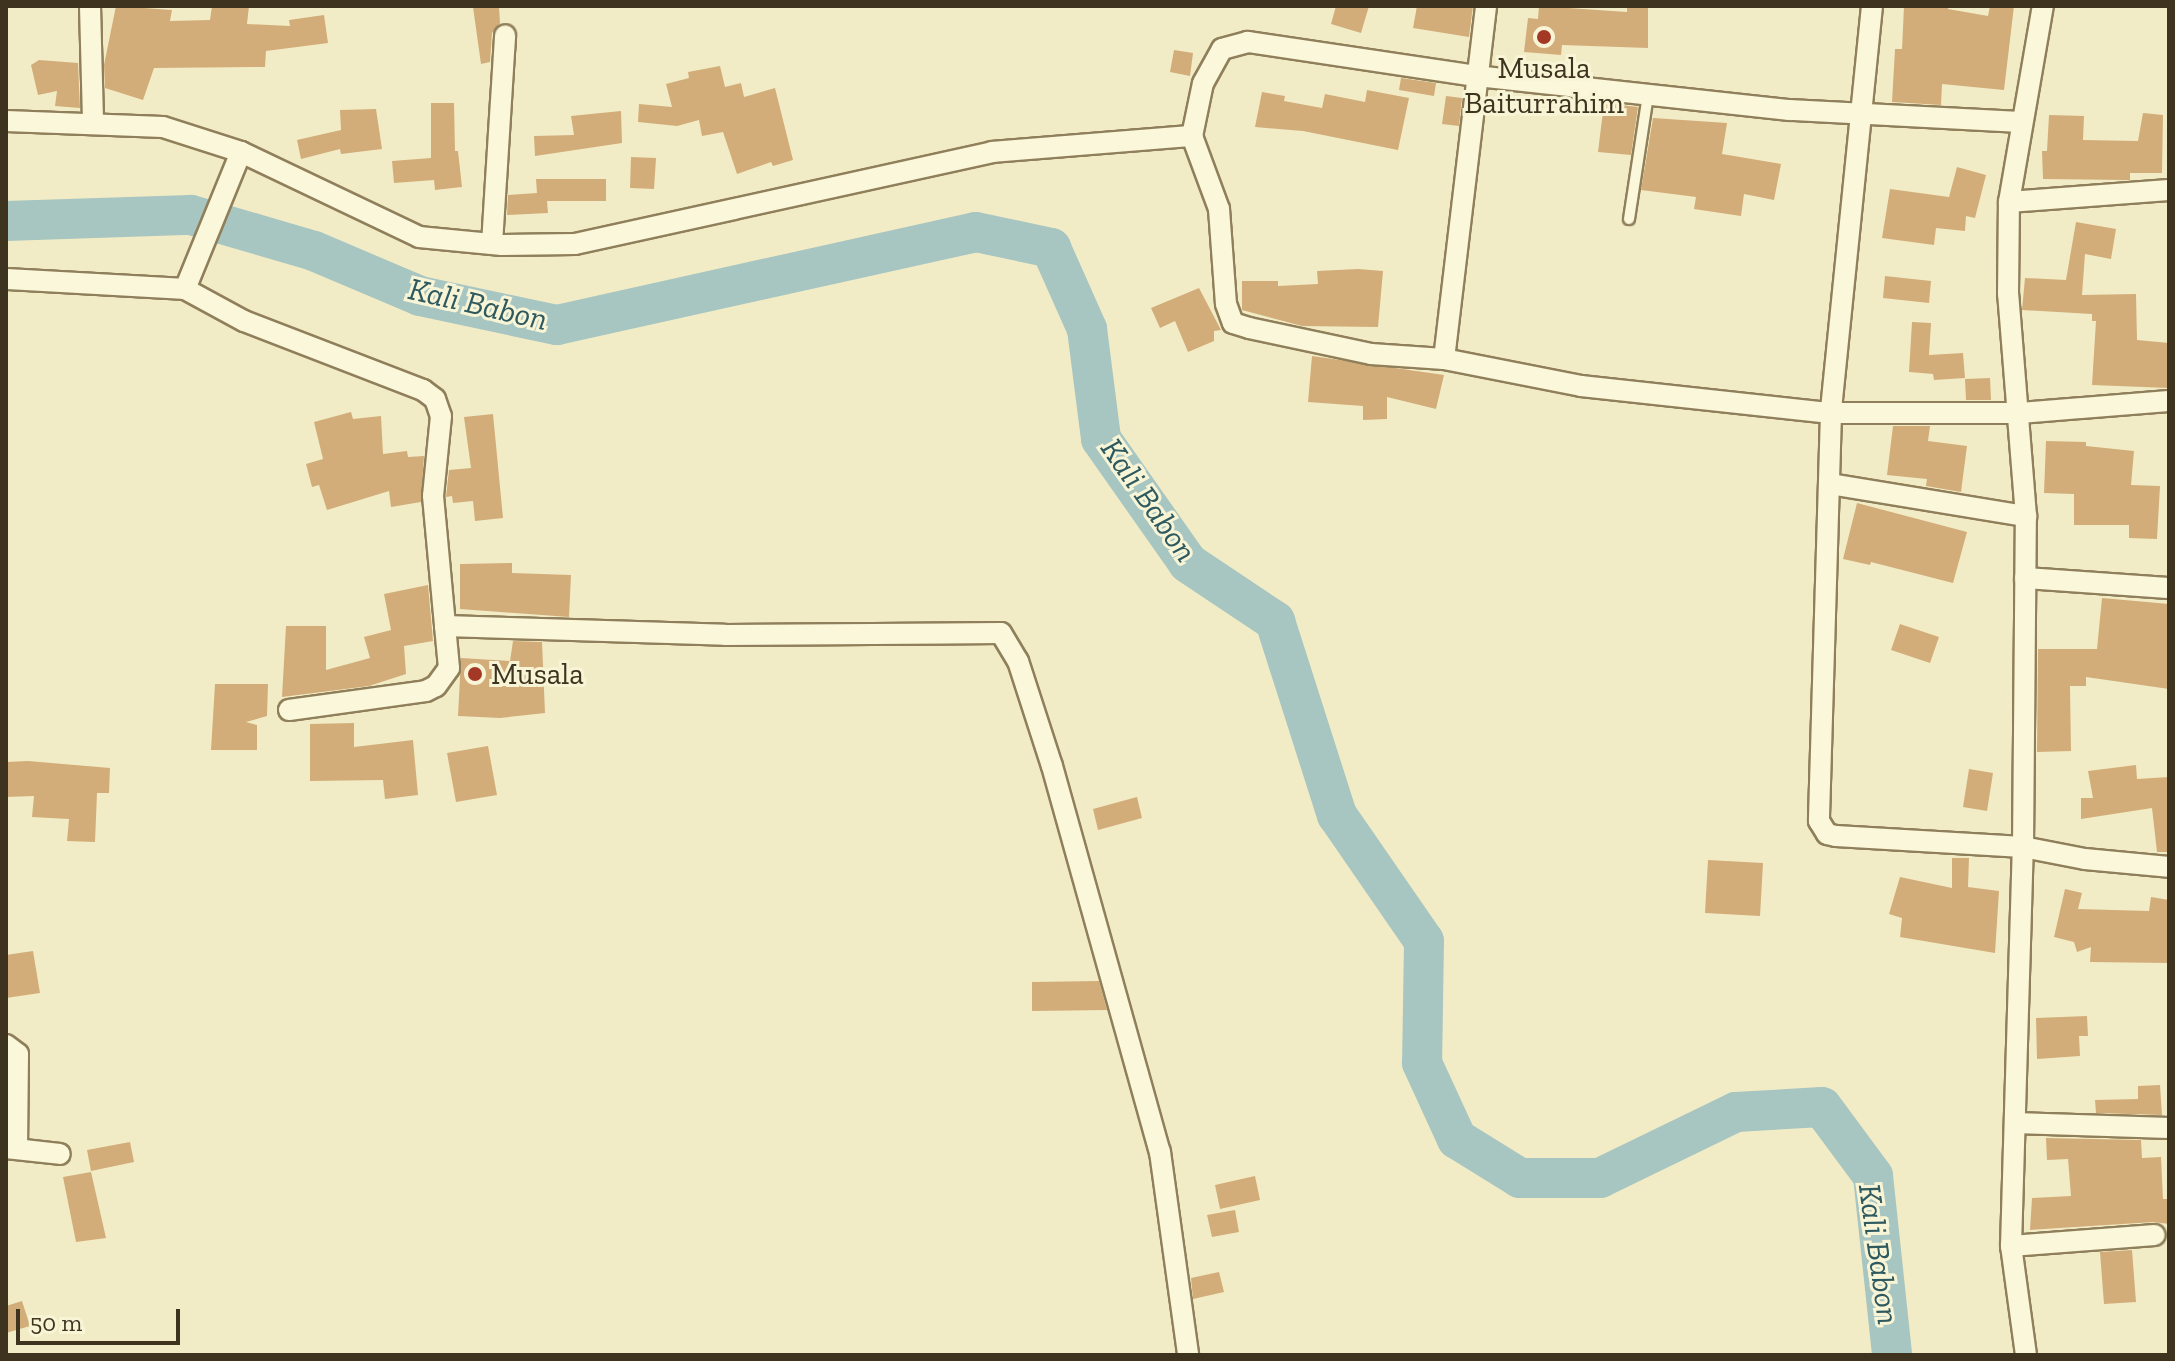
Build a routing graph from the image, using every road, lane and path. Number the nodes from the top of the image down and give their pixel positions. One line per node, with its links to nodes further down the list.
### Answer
1 (90, 6): 11 (street)
2 (1486, 6): 6 (street)
3 (1872, 6): 8 (street)
4 (2043, 6): 10 (street)
5 (505, 35): 17 (street)
6 (1476, 76): 7 (street); 12 (street); 20 (street)
7 (1648, 95): 8 (street); 16 (lane)
8 (1859, 117): 10 (street); 22 (street)
9 (6, 121): 11 (street)
10 (2020, 122): 15 (street)
11 (93, 124): 13 (street)
12 (1192, 136): 17 (street); 20 (street)
13 (237, 161): 17 (street); 19 (street)
14 (2169, 190): 15 (street)
15 (2009, 202): 23 (street)
16 (1629, 219)
17 (492, 244)
18 (6, 279): 19 (street)
19 (188, 282): 28 (street)
20 (1444, 359): 22 (street)
21 (2169, 401): 23 (street)
22 (1831, 413): 23 (street); 24 (street)
23 (2020, 413): 25 (street)
24 (1830, 484): 25 (street); 30 (street)
25 (2026, 516): 26 (street)
26 (2025, 578): 27 (street); 30 (street)
27 (2169, 588)
28 (445, 626): 29 (street); 39 (street)
29 (289, 710)
30 (2023, 847): 31 (street); 33 (street)
31 (2169, 867)
32 (6, 1045): 35 (street)
33 (2017, 1123): 34 (street); 38 (street)
34 (2167, 1128)
35 (12, 1148): 36 (street)
36 (60, 1154)
37 (2155, 1235): 38 (street)
38 (2011, 1246): 40 (street)
39 (1188, 1355)
40 (2026, 1355)

